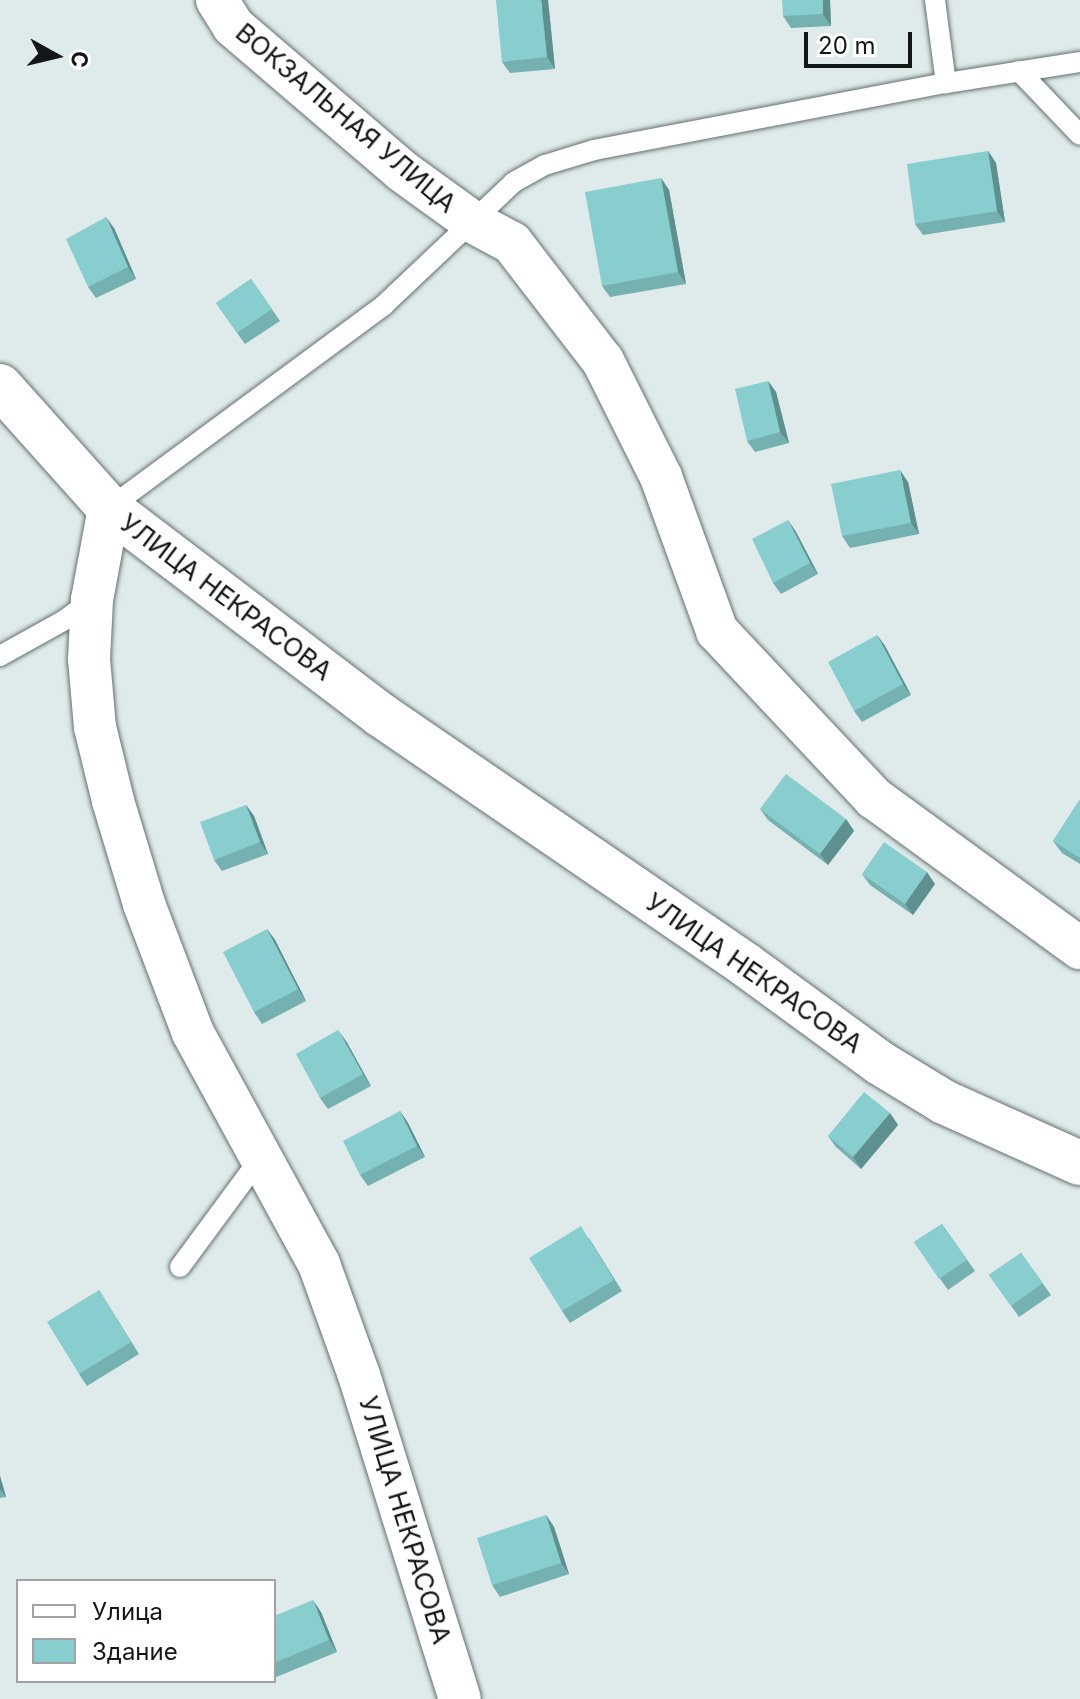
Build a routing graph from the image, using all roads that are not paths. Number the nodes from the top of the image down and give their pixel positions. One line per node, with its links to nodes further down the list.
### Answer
1 (217, 0): 7 (street, ВОКЗАЛЬНАЯ УЛИЦА)
2 (935, 0): 5 (lane)
3 (1080, 62): 4 (lane)
4 (1019, 71): 5 (lane); 6 (lane)
5 (946, 83): 7 (lane)
6 (1080, 135)
7 (471, 221): 9 (lane); 12 (street, ВОКЗАЛЬНАЯ УЛИЦА)
8 (0, 386): 9 (main road)
9 (109, 508): 10 (street, УЛИЦА НЕКРАСОВА); 14 (main road, УЛИЦА НЕКРАСОВА)
10 (92, 600): 11 (lane); 13 (street, УЛИЦА НЕКРАСОВА)
11 (0, 656)
12 (1080, 948)
13 (259, 1160): 15 (lane); 16 (street, УЛИЦА НЕКРАСОВА)
14 (1080, 1163)
15 (180, 1267)
16 (460, 1699)

